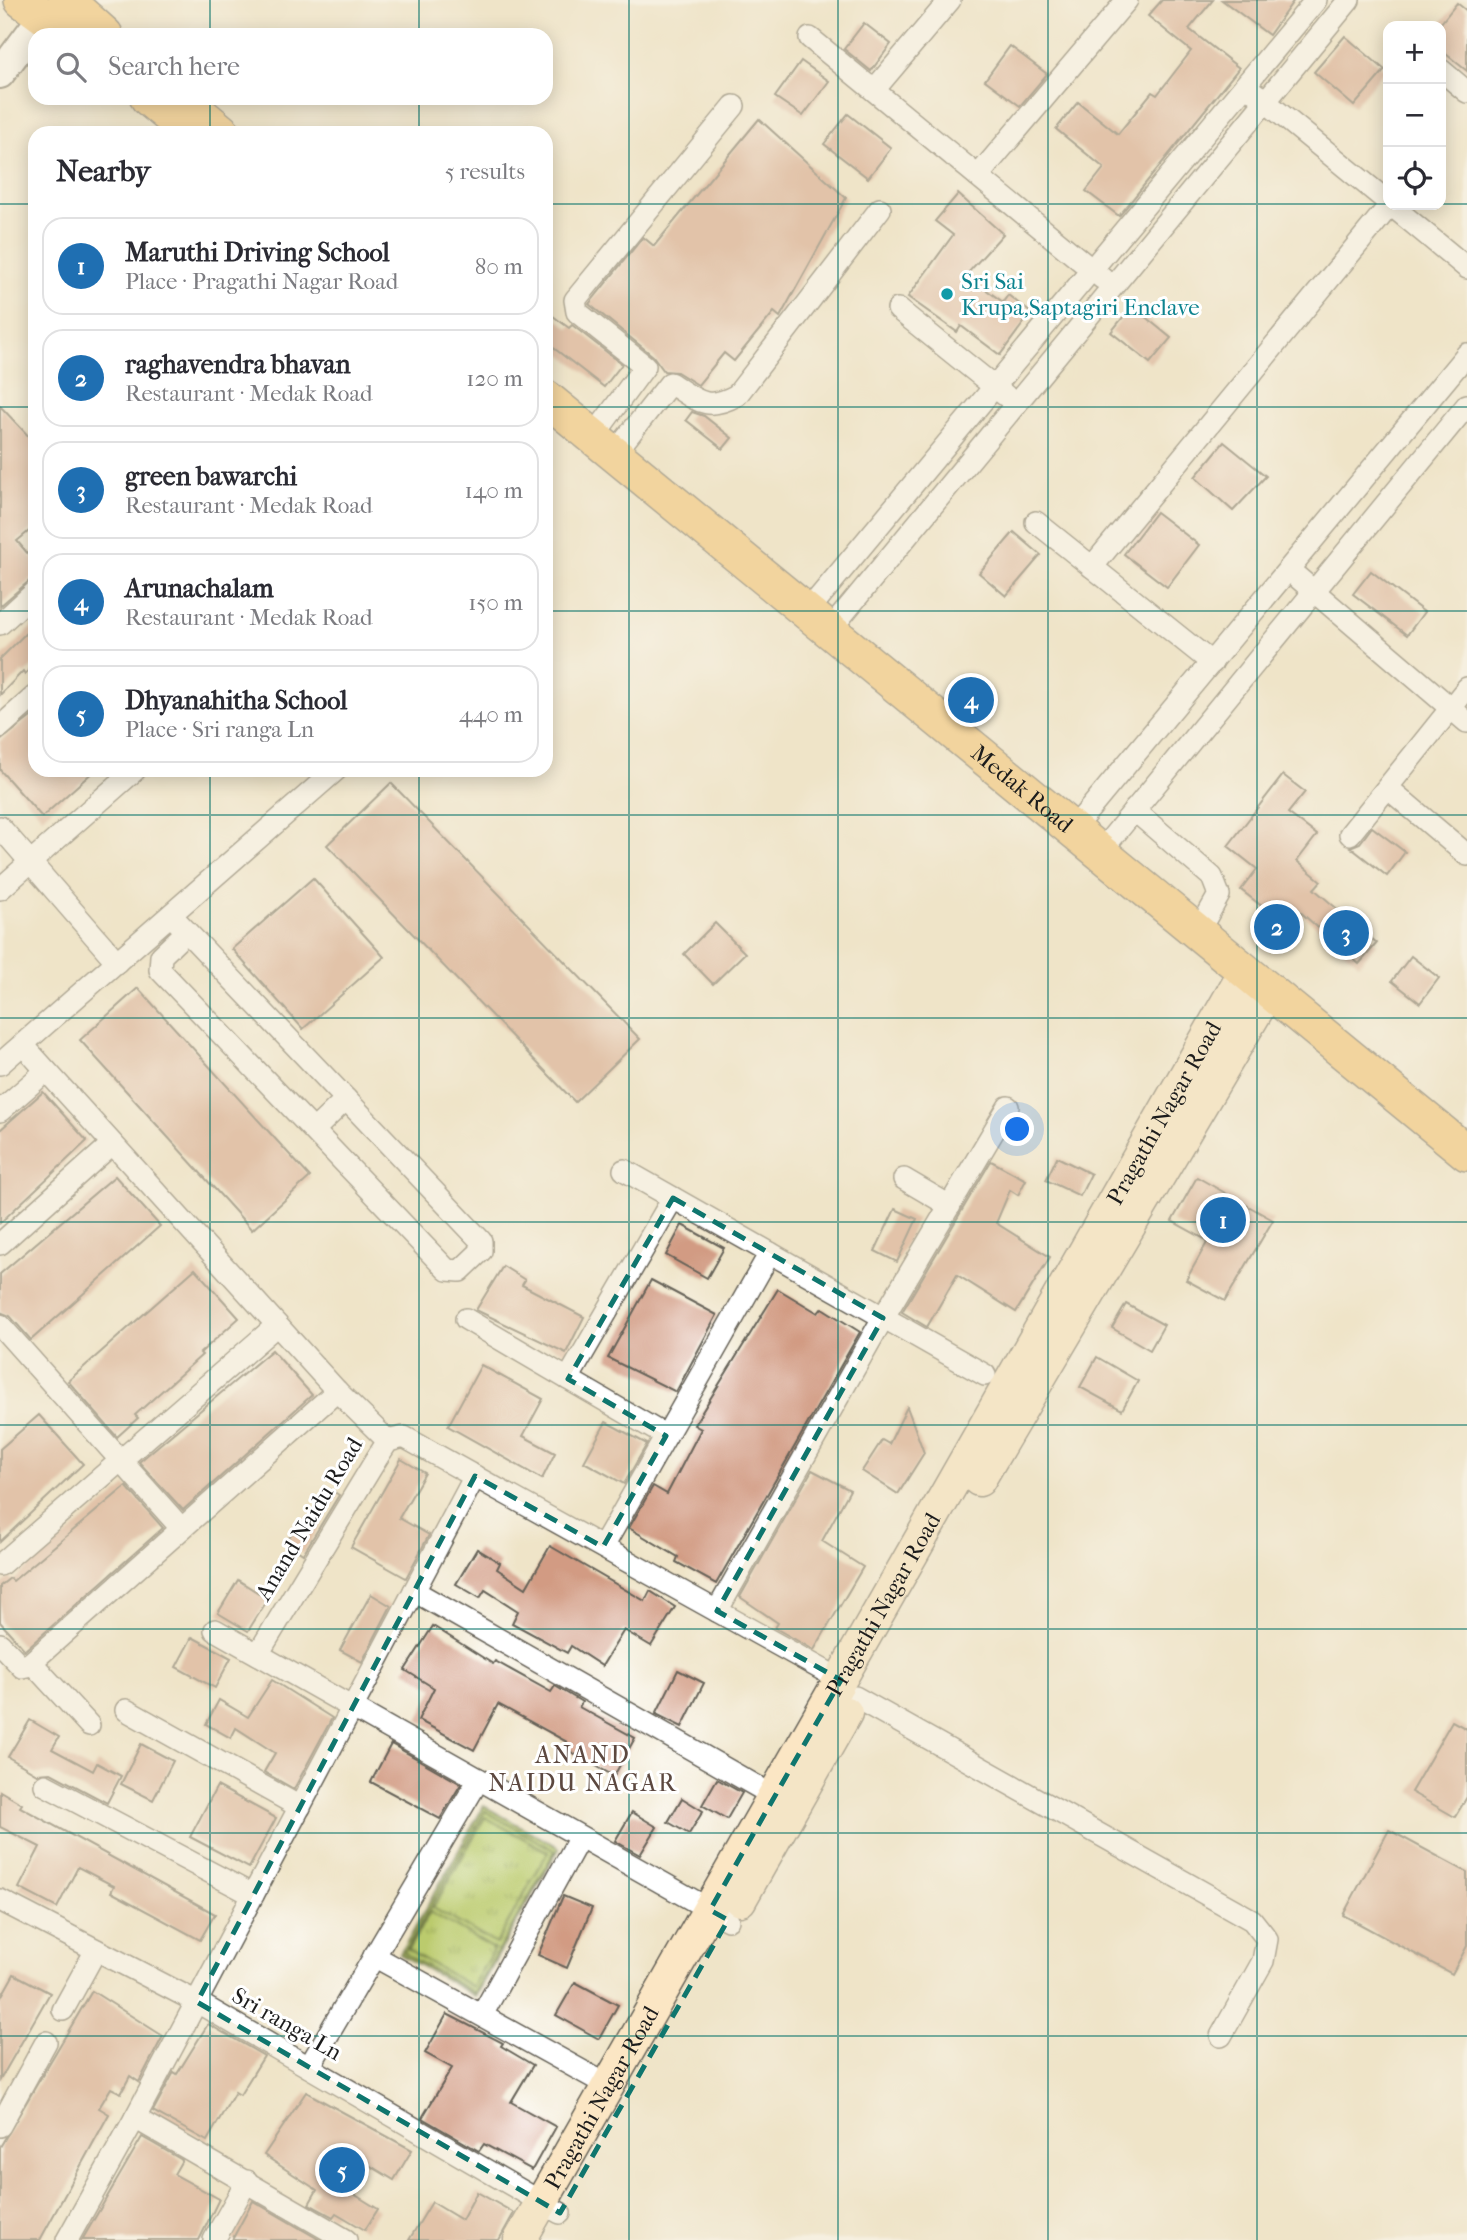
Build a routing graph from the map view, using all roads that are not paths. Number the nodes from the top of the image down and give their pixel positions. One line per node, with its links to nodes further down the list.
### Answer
1 (950, 0): 13 (street)
2 (1127, 0): 21 (street)
3 (1316, 0): 12 (street)
4 (1349, 0): 15 (street)
5 (50, 13): 6 (street); 7 (main road)
6 (38, 28)
7 (88, 28)
8 (810, 38): 13 (street)
9 (28, 40): 10 (street)
10 (0, 74)
11 (1446, 74): 14 (street)
12 (1245, 85): 15 (street); 27 (street)
13 (874, 90): 21 (street)
14 (1467, 92)
15 (1265, 102): 22 (street); 28 (street)
16 (156, 105): 19 (main road)
17 (189, 105): 20 (main road)
18 (734, 106): 31 (street)
19 (182, 126)
20 (215, 126)
21 (978, 176): 27 (street)
22 (1383, 198)
23 (880, 209): 32 (street)
24 (1385, 210): 40 (street)
25 (1397, 210): 26 (street)
26 (1467, 268)
27 (1091, 270): 28 (street); 33 (street)
28 (1112, 286): 35 (street)
29 (898, 309): 33 (street)
30 (1467, 354): 41 (street)
31 (645, 366): 32 (street); 38 (street)
32 (670, 383): 38 (street)
33 (995, 387): 35 (street); 44 (street)
34 (553, 404): 38 (main road, Medak Road)
35 (1016, 404): 44 (street)
36 (1467, 405): 42 (street)
37 (553, 432): 69 (main road, Medak Road)
38 (604, 446): 44 (main road, Medak Road)
39 (1036, 522): 40 (street)
40 (1092, 567): 46 (street)
41 (1289, 570): 42 (street); 46 (street)
42 (1314, 591): 49 (street); 53 (street)
43 (28, 598): 45 (street)
44 (818, 621): 59 (main road, Medak Road)
45 (0, 624)
46 (1212, 663): 52 (street)
47 (1467, 688): 49 (street)
48 (28, 702): 51 (street)
49 (1450, 709): 50 (street); 56 (street)
50 (1467, 722)
51 (0, 727)
52 (1145, 744): 53 (street); 59 (street)
53 (1171, 765): 57 (street)
54 (127, 777): 63 (street)
55 (329, 777): 65 (street)
56 (1388, 789): 60 (street); 62 (street)
57 (1134, 810): 61 (street); 67 (street)
58 (0, 827): 63 (street)
59 (1073, 829): 61 (main road, Medak Road)
60 (1350, 834)
61 (1101, 851): 67 (main road, Medak Road)
62 (1467, 855)
63 (30, 862): 64 (street); 68 (street)
64 (0, 889)
65 (171, 915): 66 (street); 68 (street)
66 (186, 932): 73 (street); 76 (street)
67 (1198, 932): 69 (main road, Medak Road)
68 (117, 962): 70 (street)
69 (1251, 989): 78 (main road, Medak Road); 81 (main road, Medak Road); 106 (main road, Pragathi Nagar Road)
70 (23, 1045): 71 (street); 72 (street)
71 (0, 1065)
72 (46, 1071): 75 (street); 77 (street)
73 (346, 1099): 76 (street); 76 (street)
74 (1008, 1107): 83 (street)
75 (0, 1111)
76 (313, 1130)
77 (112, 1144): 84 (street); 89 (street)
78 (1467, 1153)
79 (624, 1170): 82 (street)
80 (904, 1179): 83 (street)
81 (1467, 1180)
82 (673, 1198): 85 (street); 91 (street)
83 (950, 1206): 86 (street)
84 (0, 1244)
85 (770, 1253): 86 (street); 93 (street)
86 (883, 1318): 90 (street); 101 (street)
87 (466, 1319): 91 (street)
88 (0, 1325): 95 (street)
89 (277, 1325): 92 (street); 95 (street)
90 (985, 1375)
91 (568, 1379): 93 (street)
92 (337, 1391): 94 (street); 97 (street)
93 (666, 1436): 98 (street)
94 (388, 1441): 96 (street, Anand Naidu Road); 104 (street, Anand Naidu Road)
95 (121, 1460): 97 (street); 99 (street)
96 (475, 1476): 98 (street, Anand Naidu Road); 100 (street)
97 (181, 1528): 105 (street)
98 (603, 1547): 101 (street, Anand Naidu Road)
99 (0, 1564)
100 (414, 1591): 107 (street); 112 (street)
101 (716, 1611): 106 (street, Anand Naidu Road)
102 (215, 1630): 104 (street)
103 (0, 1644): 105 (street)
104 (258, 1654): 107 (street)
105 (32, 1662): 109 (street)
106 (848, 1688): 112 (main road, Pragathi Nagar Road); 117 (main road, Pragathi Nagar Road); 123 (street, Anand Naidu Road)
107 (352, 1707): 110 (street); 113 (street)
108 (126, 1710): 113 (street)
109 (89, 1725)
110 (479, 1779): 114 (street); 119 (street)
111 (45, 1785): 115 (street)
112 (772, 1795): 117 (main road, Pragathi Nagar Road)
113 (300, 1807): 115 (street)
114 (580, 1836): 117 (street); 122 (street)
115 (253, 1895): 120 (street)
116 (0, 1900): 118 (street, Sri ranga Ln)
117 (719, 1915): 126 (main road, Pragathi Nagar Road); 130 (main road, Pragathi Nagar Road)
118 (96, 1950): 120 (street, Sri ranga Ln); 121 (street)
119 (374, 1956): 122 (street); 125 (street)
120 (197, 2001): 125 (street, Sri ranga Ln); 127 (street)
121 (63, 2010)
122 (482, 2015): 126 (street)
123 (1221, 2036)
124 (46, 2042): 128 (street)
125 (309, 2067): 130 (street, Sri ranga Ln)
126 (609, 2086): 130 (main road, Pragathi Nagar Road)
127 (135, 2118): 129 (street); 131 (street)
128 (0, 2126)
129 (247, 2181): 132 (street); 133 (street)
130 (551, 2208): 134 (main road, Pragathi Nagar Road); 135 (main road, Pragathi Nagar Road)
131 (67, 2240)
132 (214, 2240)
133 (346, 2240)
134 (520, 2240)
135 (545, 2240)

